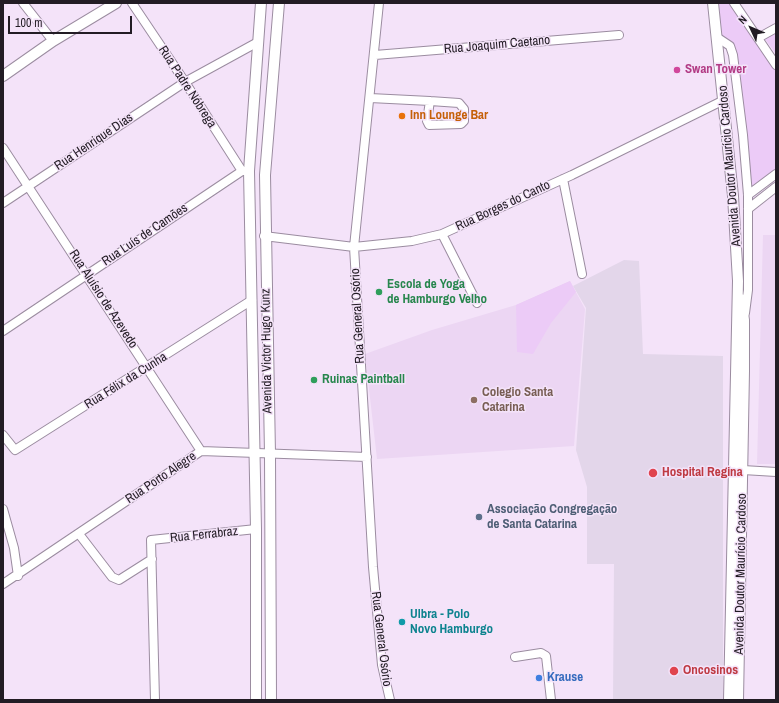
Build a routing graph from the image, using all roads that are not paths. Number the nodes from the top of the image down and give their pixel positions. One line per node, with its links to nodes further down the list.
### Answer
1 (23, 3): 13 (street)
2 (116, 3): 13 (main road)
3 (132, 3): 18 (street, Rua Padre Nóbrega)
4 (261, 3): 14 (main road, Avenida Victor Hugo Kunz)
5 (279, 3): 32 (main road, Avenida Victor Hugo Kunz)
6 (379, 3): 15 (street, Rua General Osório)
7 (713, 3): 11 (main road, Avenida Doutor Maurício Cardoso)
8 (734, 3): 12 (street)
9 (776, 28): 12 (street)
10 (618, 35): 15 (street, Rua Joaquim Caetano)
11 (718, 38): 20 (main road, Avenida Doutor Maurício Cardoso); 28 (street)
12 (758, 38): 16 (street)
13 (53, 41): 17 (main road)
14 (258, 42): 18 (street, Rua Henrique Dias); 23 (main road, Avenida Victor Hugo Kunz)
15 (375, 55): 19 (street, Rua General Osório)
16 (776, 65)
17 (3, 76)
18 (185, 82): 23 (street, Rua Padre Nóbrega); 26 (street, Rua Henrique Dias)
19 (370, 98): 21 (street); 33 (street, Rua General Osório)
20 (724, 100): 25 (street, Rua Borges do Canto); 36 (main road, Avenida Doutor Maurício Cardoso)
21 (430, 101): 21 (street)
22 (3, 148): 26 (street, Rua Aluísio de Azevedo)
23 (245, 171): 34 (street, Rua Luís de Camões); 37 (main road, Avenida Victor Hugo Kunz)
24 (776, 174): 28 (street)
25 (563, 179): 31 (street, Rua Borges do Canto); 35 (street)
26 (29, 186): 29 (street, Rua Henrique Dias); 34 (street, Rua Aluísio de Azevedo)
27 (776, 188): 30 (street)
28 (748, 196): 30 (street)
29 (3, 203)
30 (748, 209): 39 (street)
31 (442, 234): 33 (street, Rua Borges do Canto); 38 (street)
32 (264, 236): 33 (street, Rua Borges do Canto); 46 (main road, Avenida Victor Hugo Kunz)
33 (354, 247): 48 (street, Rua General Osório)
34 (87, 274): 40 (street, Rua Luís de Camões); 41 (street, Rua Aluísio de Azevedo)
35 (582, 274)
36 (738, 281): 39 (main road, Avenida Doutor Maurício Cardoso); 42 (main road, Avenida Doutor Maurício Cardoso)
37 (252, 300): 41 (street, Rua Félix da Cunha); 45 (main road, Avenida Victor Hugo Kunz)
38 (476, 303)
39 (744, 320): 42 (main road, Avenida Doutor Maurício Cardoso)
40 (3, 332)
41 (148, 367): 43 (street, Rua Félix da Cunha); 44 (street, Rua Aluísio de Azevedo)
42 (740, 371): 47 (main road, Avenida Doutor Maurício Cardoso)
43 (3, 435)
44 (201, 451): 45 (street, Rua Porto Alegre); 55 (street, Rua Porto Alegre)
45 (254, 453): 46 (street, Rua Porto Alegre); 54 (main road, Avenida Victor Hugo Kunz)
46 (270, 454): 48 (street, Rua Porto Alegre); 65 (main road, Avenida Victor Hugo Kunz)
47 (738, 455): 49 (main road, Avenida Doutor Maurício Cardoso); 51 (main road, Avenida Doutor Maurício Cardoso)
48 (367, 457): 66 (street, Rua General Osório)
49 (743, 470): 50 (street); 51 (main road, Avenida Doutor Maurício Cardoso)
50 (776, 472)
51 (738, 483): 53 (main road, Avenida Doutor Maurício Cardoso)
52 (3, 509): 59 (street)
53 (737, 525): 57 (main road, Avenida Doutor Maurício Cardoso); 58 (main road, Avenida Doutor Maurício Cardoso)
54 (256, 529): 56 (street, Rua Ferrabraz); 64 (main road, Avenida Victor Hugo Kunz)
55 (79, 534): 56 (street); 59 (street, Rua Porto Alegre)
56 (152, 559): 63 (street)
57 (731, 560): 58 (main road); 61 (main road, Avenida Doutor Maurício Cardoso)
58 (742, 560): 61 (main road, Avenida Doutor Maurício Cardoso)
59 (18, 576): 60 (street, Rua Porto Alegre)
60 (3, 584)
61 (735, 624): 68 (main road, Avenida Doutor Maurício Cardoso); 69 (main road, Avenida Doutor Maurício Cardoso)
62 (515, 657): 67 (street)
63 (155, 700)
64 (256, 700)
65 (271, 700)
66 (390, 700)
67 (551, 700)
68 (729, 700)
69 (738, 700)

